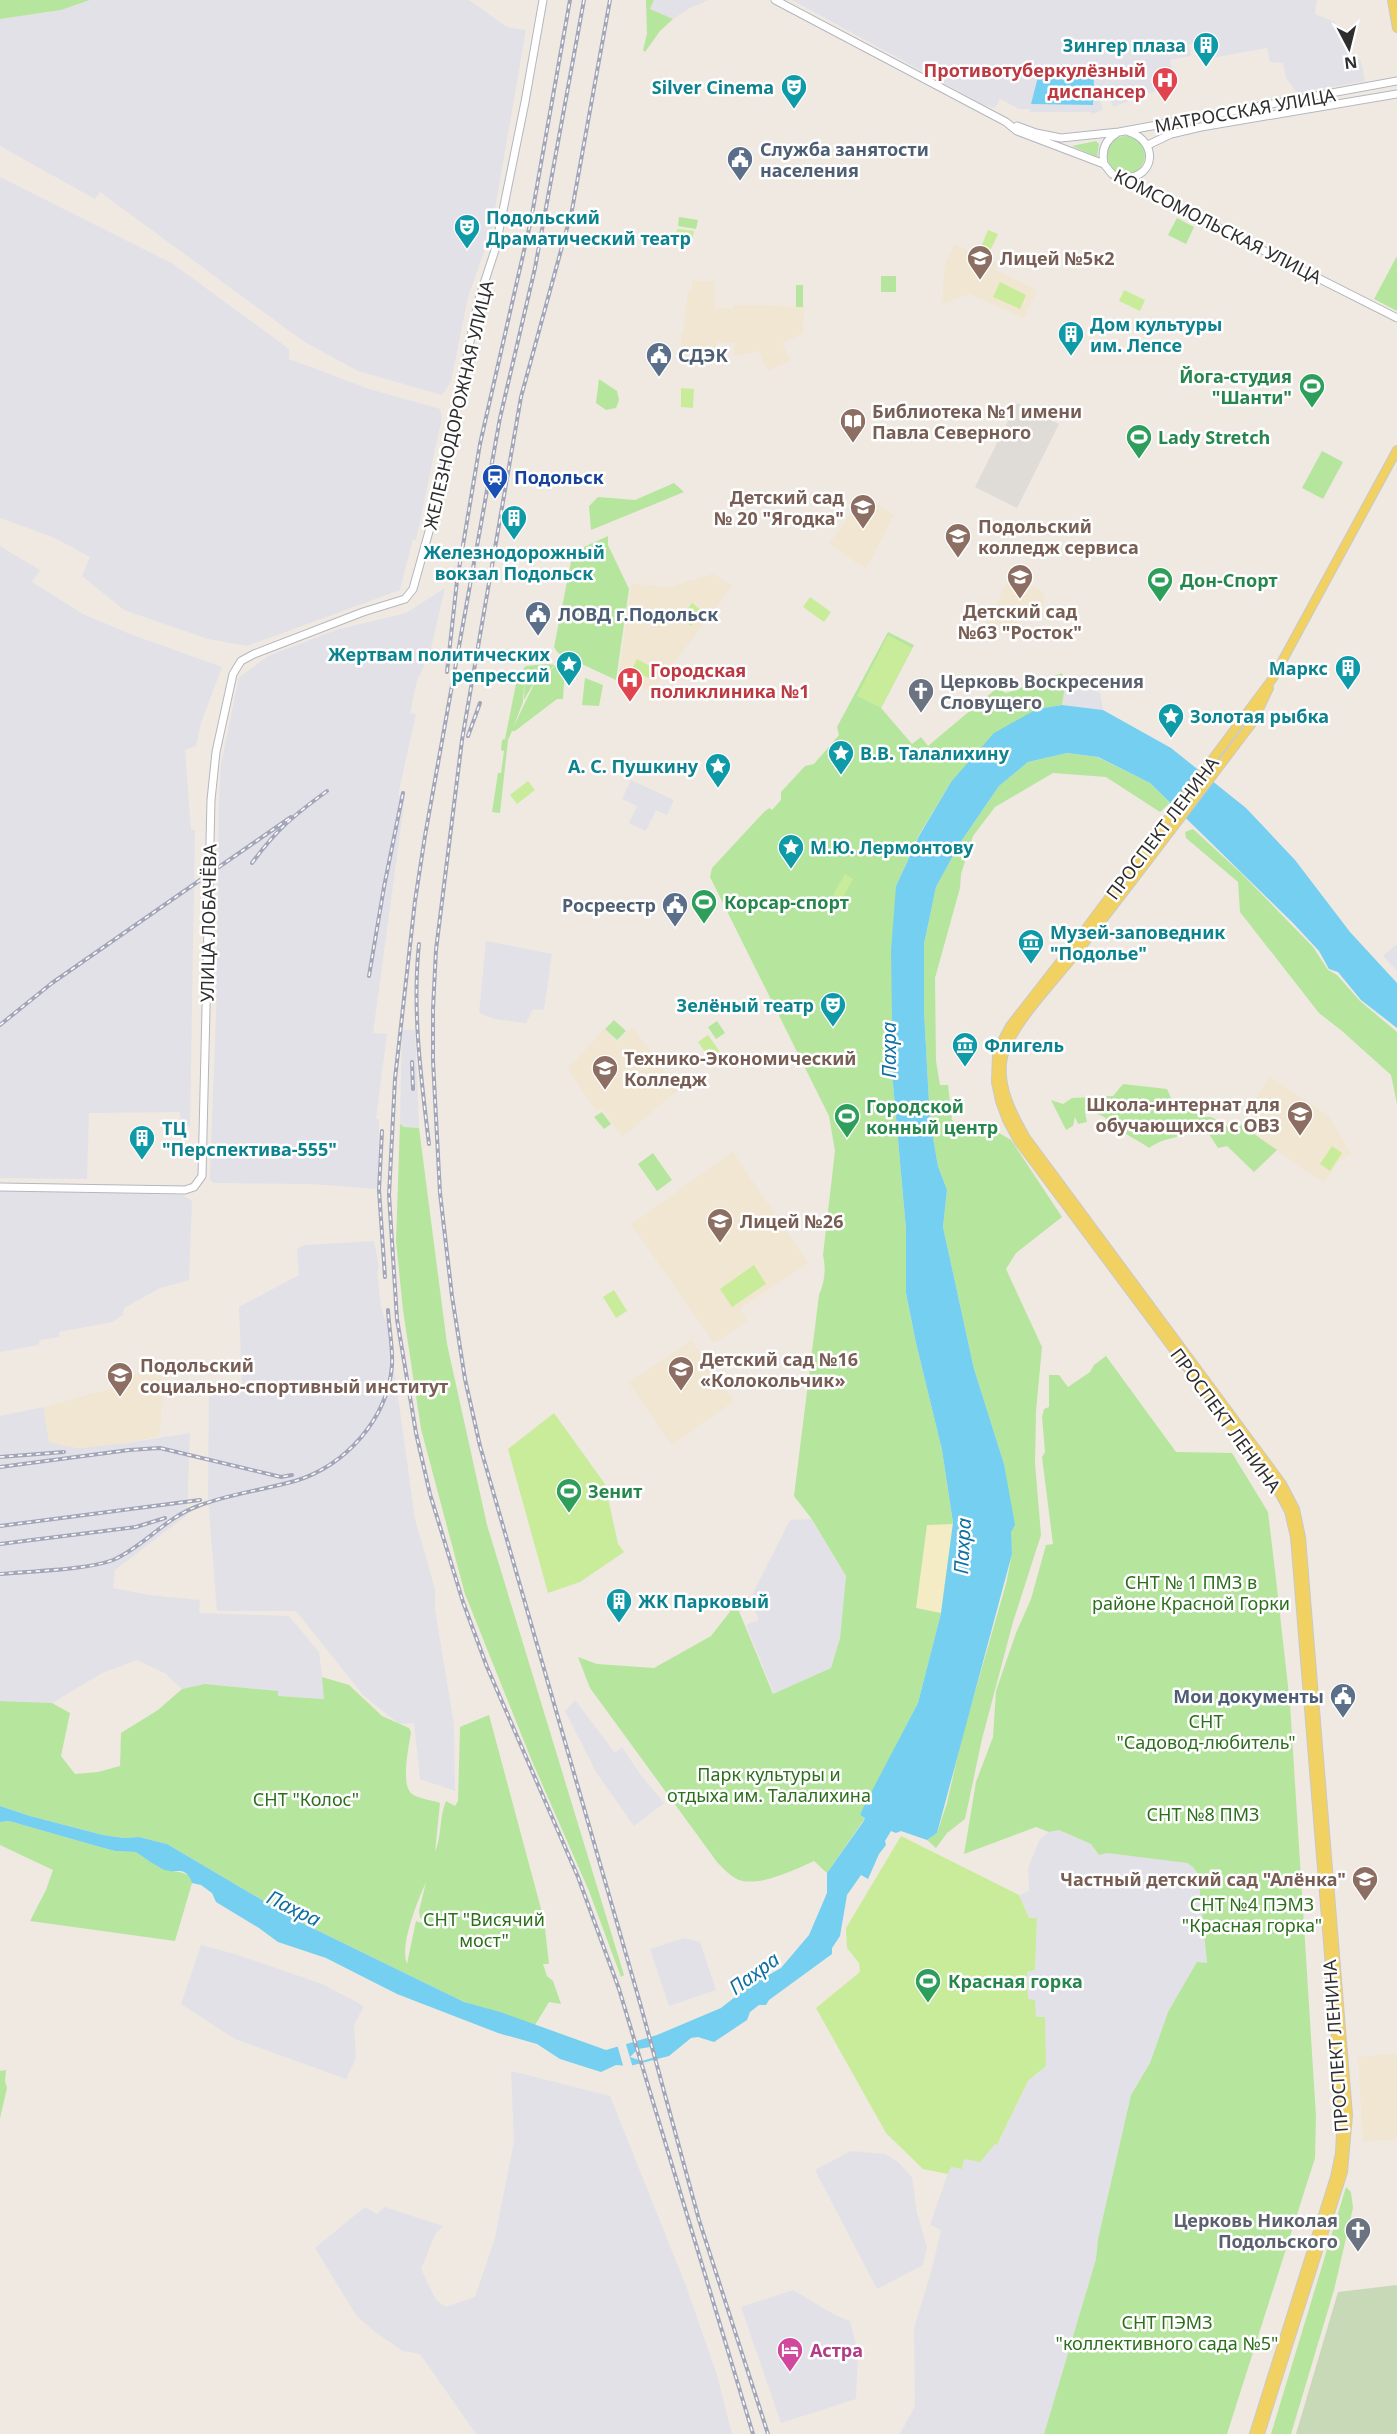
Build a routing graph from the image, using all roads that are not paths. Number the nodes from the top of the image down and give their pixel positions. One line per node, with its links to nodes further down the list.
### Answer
1 (543, 0): 15 (main road, ЖЕЛЕЗНОДОРОЖНАЯ УЛИЦА)
2 (775, 0): 7 (main road, КОМСОМОЛЬСКАЯ УЛИЦА)
3 (1392, 0): 4 (main road)
4 (1397, 28)
5 (1397, 81): 8 (main road, МАТРОССКАЯ УЛИЦА)
6 (1397, 94): 10 (main road, МАТРОССКАЯ УЛИЦА)
7 (1006, 122): 9 (main road, КОМСОМОЛЬСКАЯ УЛИЦА); 11 (main road, КОМСОМОЛЬСКАЯ УЛИЦА)
8 (1128, 131): 9 (main road, КОМСОМОЛЬСКАЯ УЛИЦА); 10 (main road)
9 (1119, 132): 11 (main road)
10 (1148, 145): 12 (main road)
11 (1104, 164): 12 (main road, КОМСОМОЛЬСКАЯ УЛИЦА)
12 (1122, 178): 13 (main road, КОМСОМОЛЬСКАЯ УЛИЦА)
13 (1397, 318)
14 (1397, 450): 16 (main road, ПРОСПЕКТ ЛЕНИНА)
15 (241, 661): 18 (main road, УЛИЦА ЛОБАЧЁВА)
16 (1273, 678): 17 (main road, ПРОСПЕКТ ЛЕНИНА); 17 (main road, ПРОСПЕКТ ЛЕНИНА)
17 (1129, 877): 19 (main road, ПРОСПЕКТ ЛЕНИНА); 20 (main road, ПРОСПЕКТ ЛЕНИНА)
18 (0, 1187)
19 (1254, 2434)
20 (1260, 2434)

